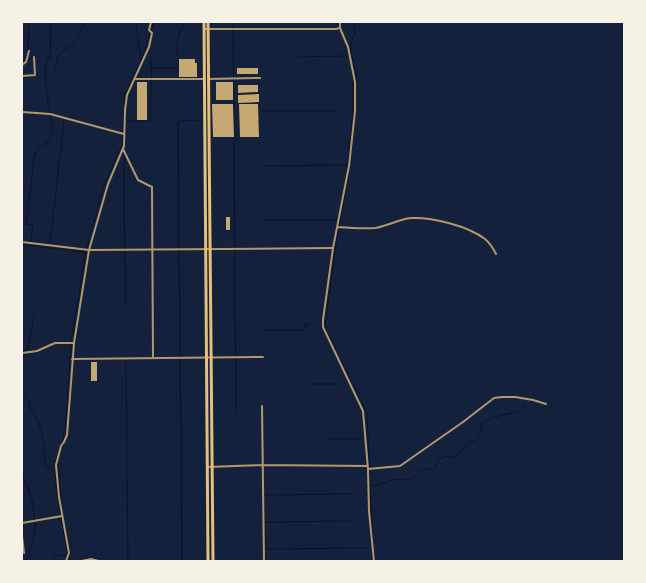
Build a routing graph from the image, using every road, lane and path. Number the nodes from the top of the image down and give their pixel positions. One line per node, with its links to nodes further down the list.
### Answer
1 (151, 22): 13 (street)
2 (204, 22): 6 (highway)
3 (208, 22): 7 (highway)
4 (340, 22): 5 (street)
5 (340, 28): 7 (street); 19 (street)
6 (204, 29): 7 (street); 14 (highway)
7 (208, 30): 15 (highway)
8 (29, 51): 10 (street)
9 (34, 57): 11 (street)
10 (22, 65)
11 (22, 76)
12 (260, 78): 15 (street)
13 (135, 79): 14 (street); 17 (street)
14 (204, 79): 15 (street); 26 (highway)
15 (209, 79): 23 (highway)
16 (22, 112): 17 (street)
17 (124, 134): 18 (street)
18 (123, 149): 24 (street); 25 (street)
19 (337, 227): 22 (street); 27 (street)
20 (22, 242): 21 (street); 24 (street)
21 (22, 247)
22 (334, 248): 23 (street); 40 (street)
23 (210, 249): 26 (street); 33 (highway)
24 (89, 250): 25 (street); 28 (street)
25 (152, 250): 26 (street); 32 (street)
26 (206, 250): 30 (highway)
27 (496, 254)
28 (74, 343): 29 (street); 34 (street)
29 (22, 353)
30 (206, 357): 32 (street); 33 (street); 39 (highway)
31 (263, 357): 33 (street)
32 (153, 358): 34 (street)
33 (211, 358): 38 (highway)
34 (72, 359): 41 (street)
35 (546, 404): 40 (street)
36 (262, 406): 37 (street)
37 (263, 464): 38 (street); 40 (street); 50 (street)
38 (212, 466): 39 (street); 49 (highway)
39 (207, 467): 48 (highway)
40 (368, 468): 51 (street)
41 (62, 516): 42 (street); 45 (street)
42 (22, 523)
43 (22, 536): 44 (street)
44 (24, 553)
45 (66, 561)
46 (81, 561): 47 (street)
47 (99, 561)
48 (208, 561)
49 (213, 561)
50 (264, 561)
51 (374, 561)

